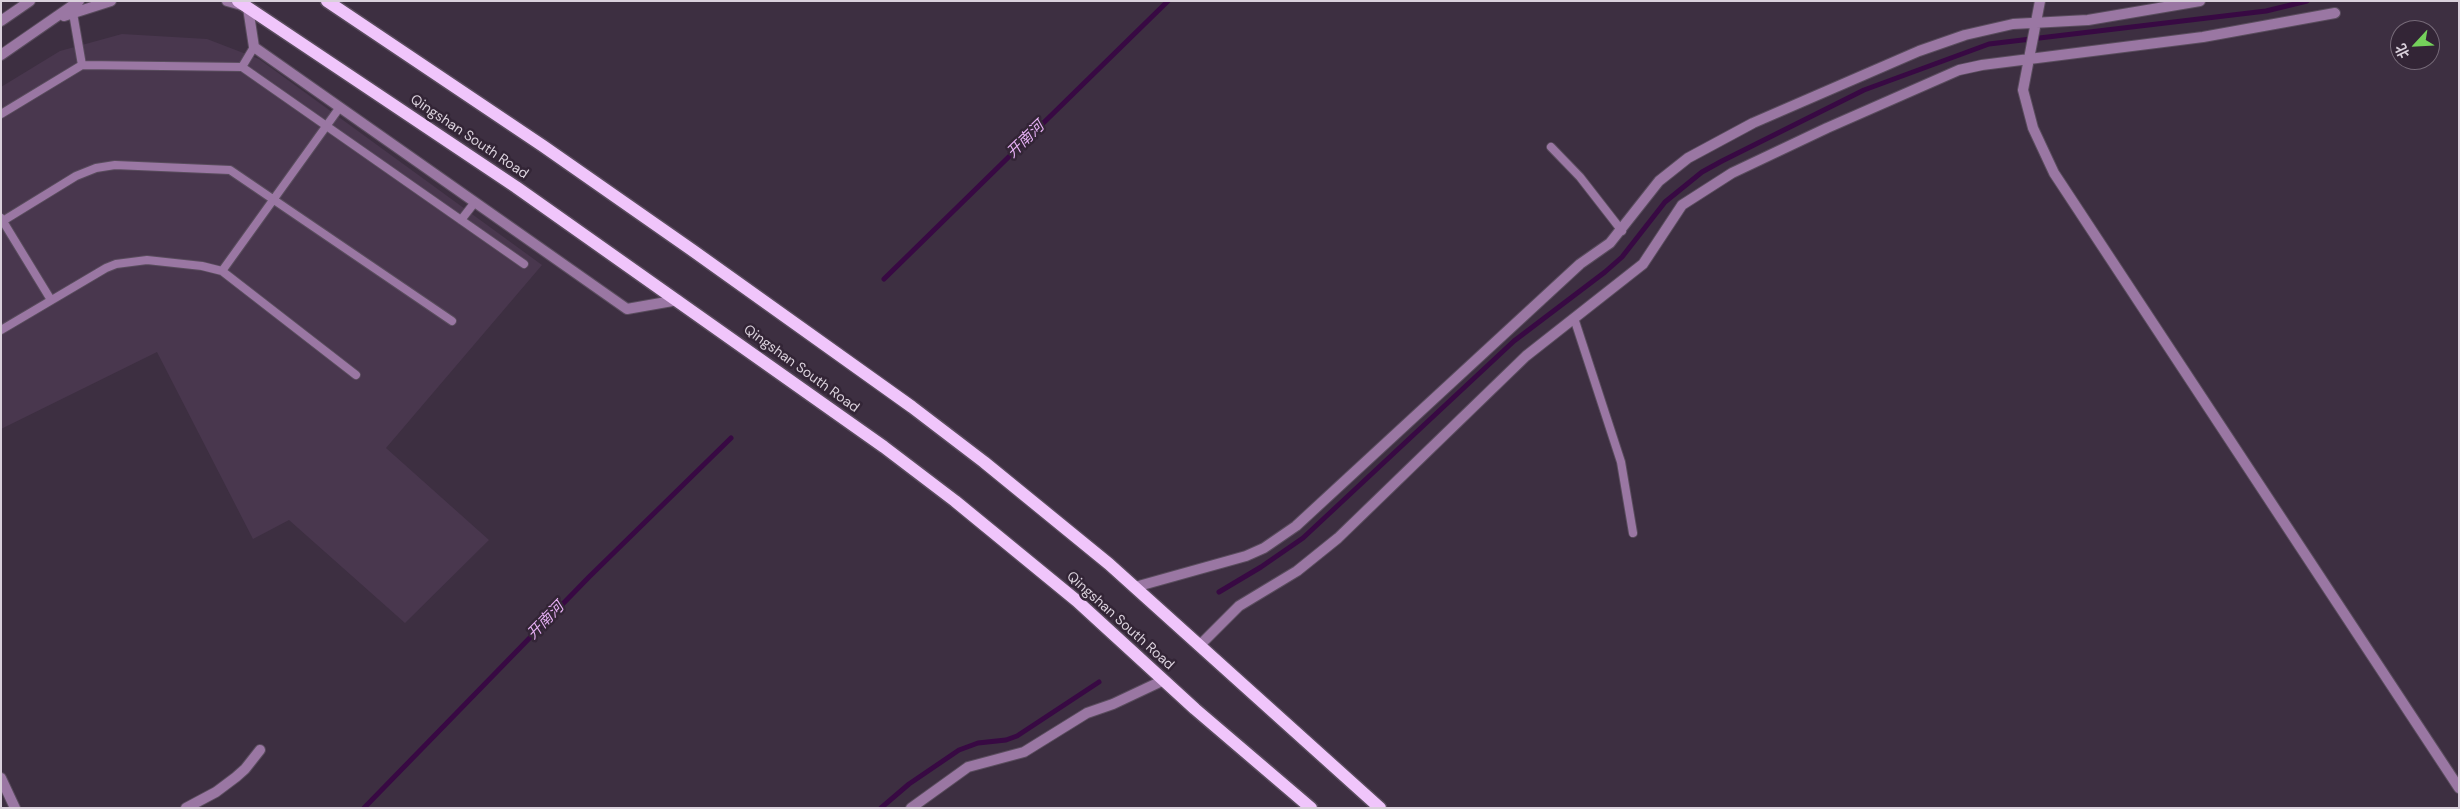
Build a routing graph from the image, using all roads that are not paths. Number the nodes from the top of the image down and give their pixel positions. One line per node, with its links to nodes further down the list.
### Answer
1 (30, 1): 11 (street)
2 (79, 1): 13 (street)
3 (111, 1): 9 (street)
4 (227, 1): 8 (street)
5 (327, 1): 37 (main road)
6 (2040, 1): 12 (street)
7 (2200, 1): 12 (street)
8 (244, 5): 14 (street); 31 (main road, Qingshan South Road)
9 (74, 13): 13 (street); 17 (lane)
10 (2335, 13): 16 (street)
11 (1, 21)
12 (2036, 23): 16 (street); 27 (street)
13 (43, 26): 15 (street)
14 (254, 47): 18 (lane); 19 (street)
15 (1, 55)
16 (2028, 60): 32 (street); 42 (street)
17 (82, 65): 18 (lane); 20 (lane)
18 (242, 67): 21 (lane)
19 (340, 107): 21 (lane); 24 (street)
20 (1, 114)
21 (326, 126): 23 (lane); 26 (lane)
22 (1551, 147): 27 (lane)
23 (273, 200): 25 (lane); 29 (lane); 33 (lane)
24 (475, 202): 26 (lane); 31 (street)
25 (2, 220): 30 (lane)
26 (461, 220): 28 (lane)
27 (1622, 231): 37 (street)
28 (524, 264)
29 (222, 271): 30 (lane); 35 (lane)
30 (51, 300): 34 (lane)
31 (678, 300): 39 (main road, Qingshan South Road)
32 (1574, 318): 36 (lane); 38 (street)
33 (452, 321)
34 (1, 330)
35 (356, 375)
36 (1633, 533)
37 (1134, 587): 38 (main road)
38 (1198, 646): 47 (main road)
39 (1164, 680): 45 (street); 46 (main road, Qingshan South Road)
40 (260, 750): 44 (street)
41 (2, 783): 43 (street)
42 (2459, 788)
43 (15, 808)
44 (186, 808)
45 (911, 808)
46 (1311, 808)
47 (1380, 808)

